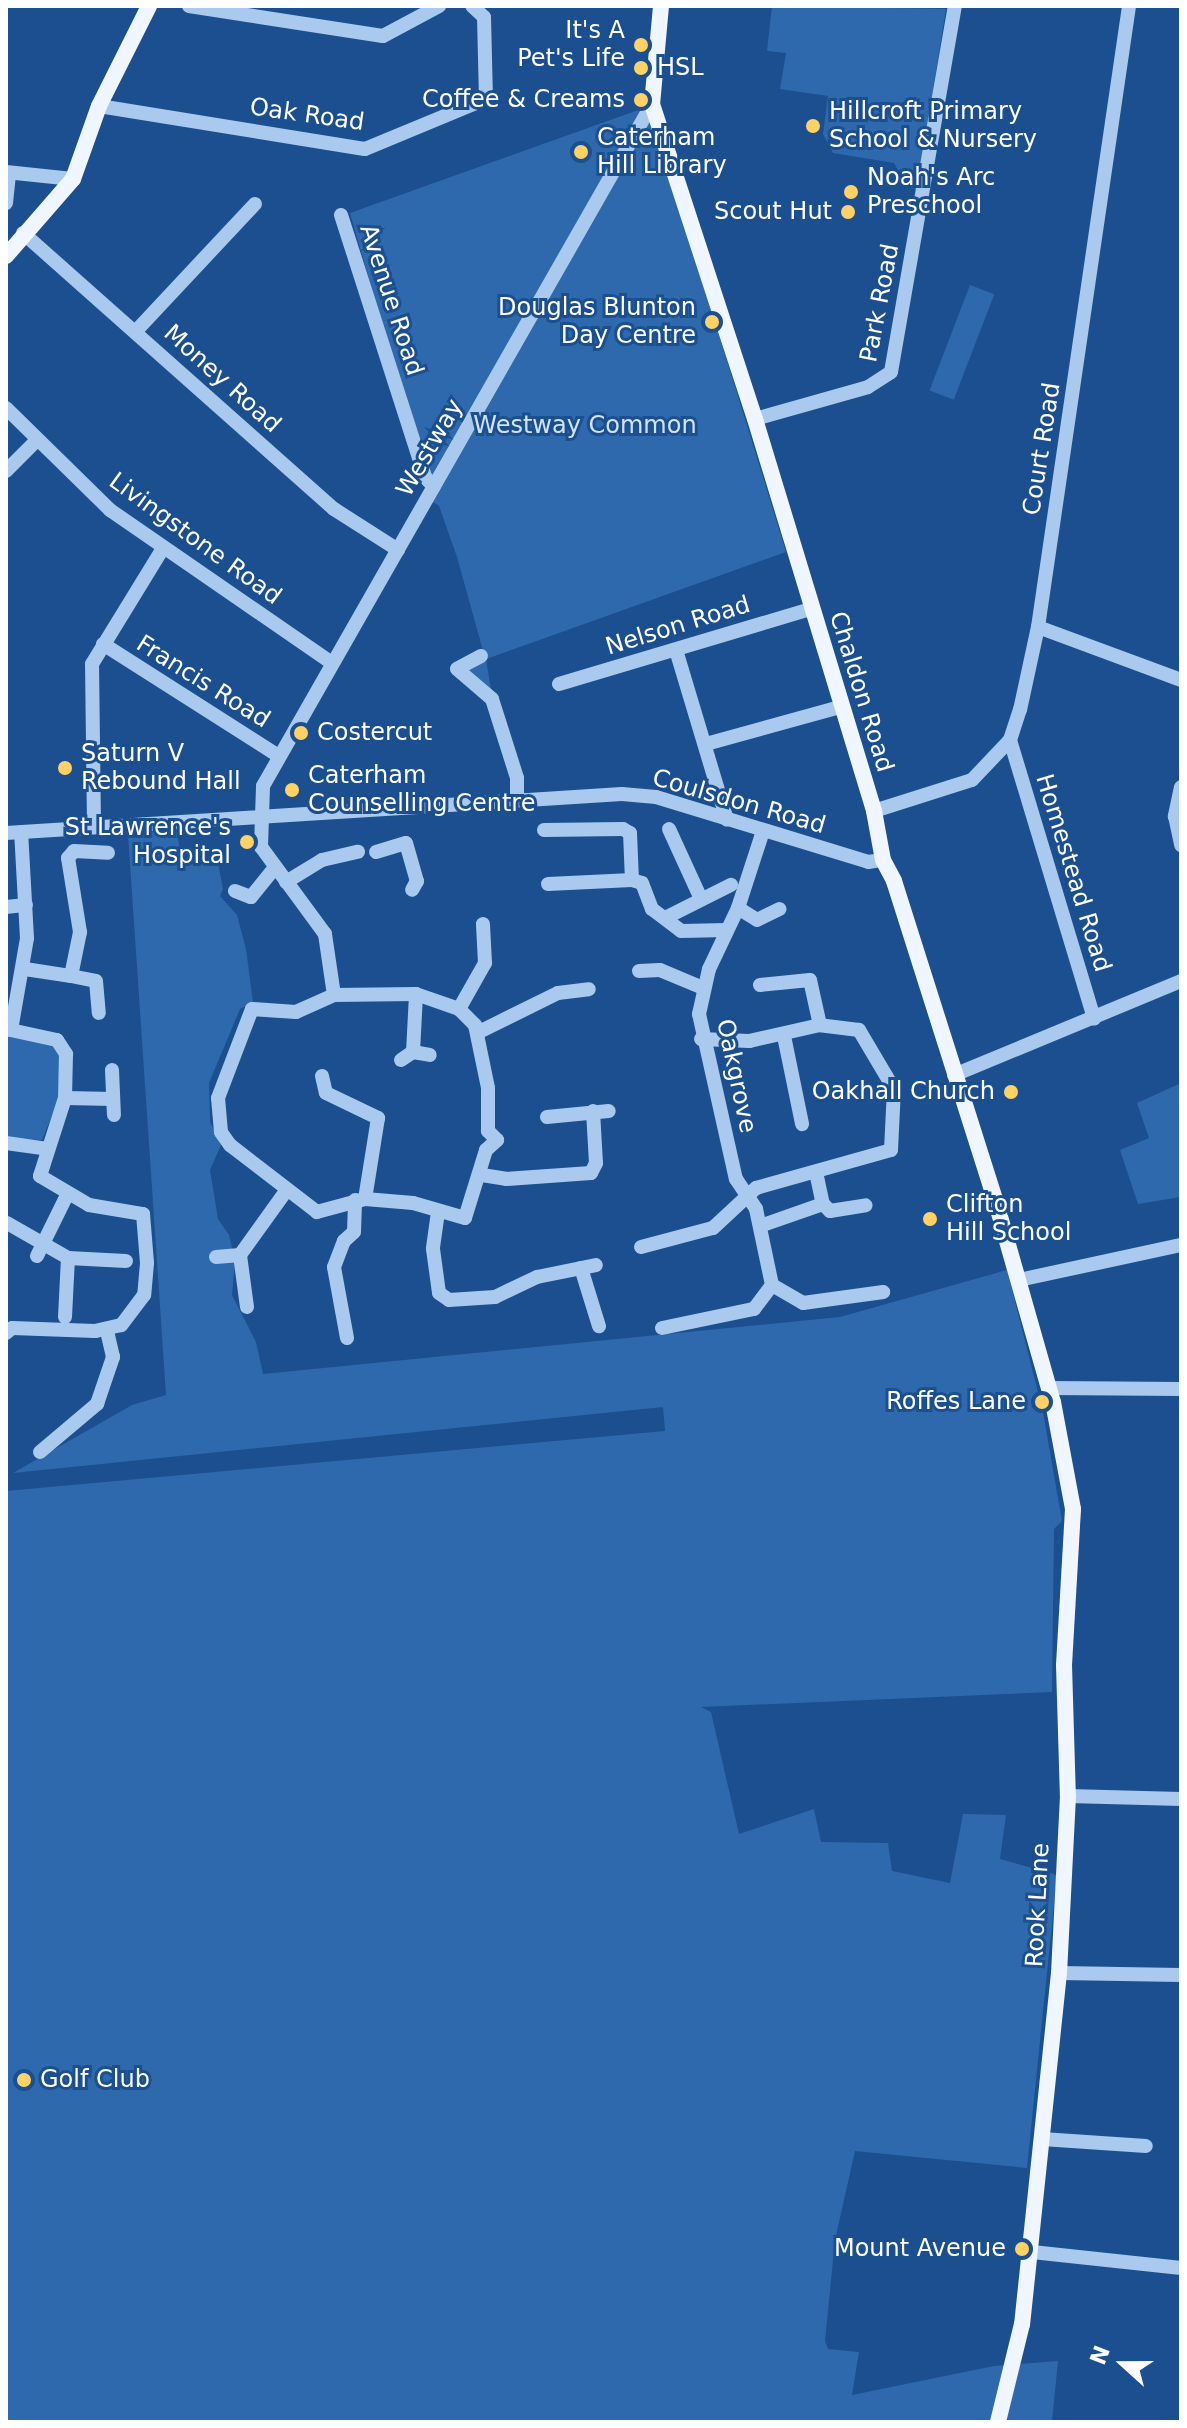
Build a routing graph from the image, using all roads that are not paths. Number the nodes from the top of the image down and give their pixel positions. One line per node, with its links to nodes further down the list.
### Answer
1 (149, 6): 10 (main road)
2 (189, 6): 8 (street)
3 (439, 6): 8 (street)
4 (472, 6): 10 (street, Oak Road)
5 (661, 6): 9 (main road, Chaldon Road)
6 (955, 6): 20 (street, Park Road)
7 (1129, 6): 27 (street, Court Road)
8 (223, 9)
9 (652, 104): 20 (main road, Chaldon Road); 23 (street, Westway)
10 (99, 106): 12 (main road)
11 (8, 172): 12 (street); 13 (street)
12 (73, 179): 16 (main road)
13 (6, 203)
14 (255, 204): 18 (street)
15 (341, 215): 23 (street, Avenue Road)
16 (23, 233): 17 (main road); 18 (street, Money Road)
17 (6, 256)
18 (136, 331): 25 (street, Money Road)
19 (6, 408): 21 (street, Livingstone Road)
20 (755, 419): 26 (main road, Chaldon Road)
21 (37, 440): 22 (street); 24 (street, Livingstone Road)
22 (6, 471)
23 (434, 487): 25 (street, Westway)
24 (163, 548): 28 (street); 31 (street, Livingstone Road)
25 (398, 550): 31 (street, Westway)
26 (810, 609): 29 (street, Nelson Road); 34 (main road, Chaldon Road)
27 (1038, 627): 32 (street); 35 (street, Court Road)
28 (103, 644): 37 (street, Francis Road); 43 (street)
29 (676, 650): 33 (street, Nelson Road); 36 (street)
30 (481, 656): 39 (street)
31 (332, 663): 37 (street, Westway)
32 (1181, 680)
33 (559, 684)
34 (840, 707): 36 (street); 40 (main road, Chaldon Road)
35 (1010, 740): 40 (street); 77 (street, Homestead Road)
36 (706, 744): 42 (street)
37 (279, 756): 41 (street, Westway)
38 (1181, 787): 48 (street)
39 (517, 798): 41 (street, Coulsdon Road); 42 (street, Coulsdon Road)
40 (874, 811): 50 (main road, Chaldon Road)
41 (258, 818): 43 (street, Coulsdon Road); 51 (street)
42 (727, 820): 46 (street, Coulsdon Road)
43 (94, 826): 47 (street, Coulsdon Road)
44 (669, 829): 58 (street)
45 (544, 830): 52 (street)
46 (763, 831): 50 (street, Coulsdon Road); 61 (street, Oakgrove)
47 (14, 832): 59 (street)
48 (1181, 845)
49 (108, 853): 68 (street)
50 (883, 860): 85 (main road, Chaldon Road)
51 (274, 869): 53 (street); 57 (street)
52 (632, 880): 54 (street); 63 (street)
53 (286, 882): 56 (street); 74 (street)
54 (548, 884)
55 (731, 885): 58 (street)
56 (412, 890)
57 (235, 891)
58 (701, 899): 63 (street)
59 (26, 905): 60 (street); 66 (street)
60 (6, 907)
61 (738, 908): 62 (street); 65 (street, Oakgrove)
62 (780, 909)
63 (665, 918): 65 (street)
64 (483, 924): 75 (street)
65 (727, 930): 71 (street, Oakgrove)
66 (25, 969): 68 (street); 79 (street)
67 (639, 971): 71 (street)
68 (71, 976): 76 (street)
69 (1181, 981): 77 (street)
70 (760, 985): 78 (street)
71 (703, 988): 82 (street, Oakgrove)
72 (589, 989): 80 (street)
73 (416, 994): 74 (street); 75 (street); 83 (street)
74 (334, 995): 98 (street)
75 (459, 1009): 80 (street)
76 (99, 1013)
77 (1094, 1019): 85 (street)
78 (820, 1025): 81 (street); 96 (street)
79 (8, 1029): 87 (street)
80 (479, 1032): 97 (street)
81 (784, 1036): 82 (street); 93 (street)
82 (701, 1039): 100 (street, Oakgrove)
83 (430, 1055)
84 (112, 1070): 88 (street)
85 (954, 1075): 114 (main road, Chaldon Road)
86 (322, 1076): 101 (street)
87 (65, 1098): 88 (street); 95 (street)
88 (113, 1099): 91 (street)
89 (593, 1111): 90 (street); 92 (street); 97 (street)
90 (609, 1111)
91 (114, 1115)
92 (547, 1117)
93 (802, 1124)
94 (6, 1143): 95 (street)
95 (48, 1149): 99 (street)
96 (816, 1172): 100 (street); 102 (street)
97 (482, 1175): 104 (street)
98 (286, 1191): 101 (street); 110 (street)
99 (67, 1195): 109 (street); 121 (street)
100 (748, 1195): 106 (street, Oakgrove); 108 (street)
101 (360, 1200): 104 (street); 123 (street)
102 (823, 1204): 103 (street); 106 (street)
103 (866, 1205)
104 (438, 1212): 119 (street)
105 (7, 1223): 109 (street)
106 (760, 1226): 115 (street, Oakgrove)
107 (1181, 1245): 114 (street)
108 (641, 1247)
109 (39, 1249): 112 (street)
110 (240, 1255): 111 (street); 117 (street)
111 (216, 1257)
112 (68, 1258): 113 (street); 118 (street)
113 (126, 1261)
114 (1019, 1280): 124 (main road, Chaldon Road)
115 (772, 1285): 116 (street); 120 (street)
116 (883, 1292)
117 (247, 1307)
118 (65, 1317)
119 (599, 1326)
120 (662, 1328)
121 (107, 1330): 122 (street); 126 (street)
122 (6, 1333)
123 (347, 1338)
124 (1049, 1388): 125 (street); 127 (main road, Rook Lane)
125 (1181, 1389)
126 (40, 1452)
127 (1068, 1796): 128 (street); 129 (main road, Rook Lane)
128 (1181, 1799)
129 (1059, 1973): 130 (street); 131 (main road, Rook Lane)
130 (1181, 1975)
131 (1042, 2139): 132 (street); 133 (main road, Rook Lane)
132 (1146, 2146)
133 (1032, 2252): 134 (street); 135 (main road, Rook Lane)
134 (1181, 2268)
135 (998, 2422)

